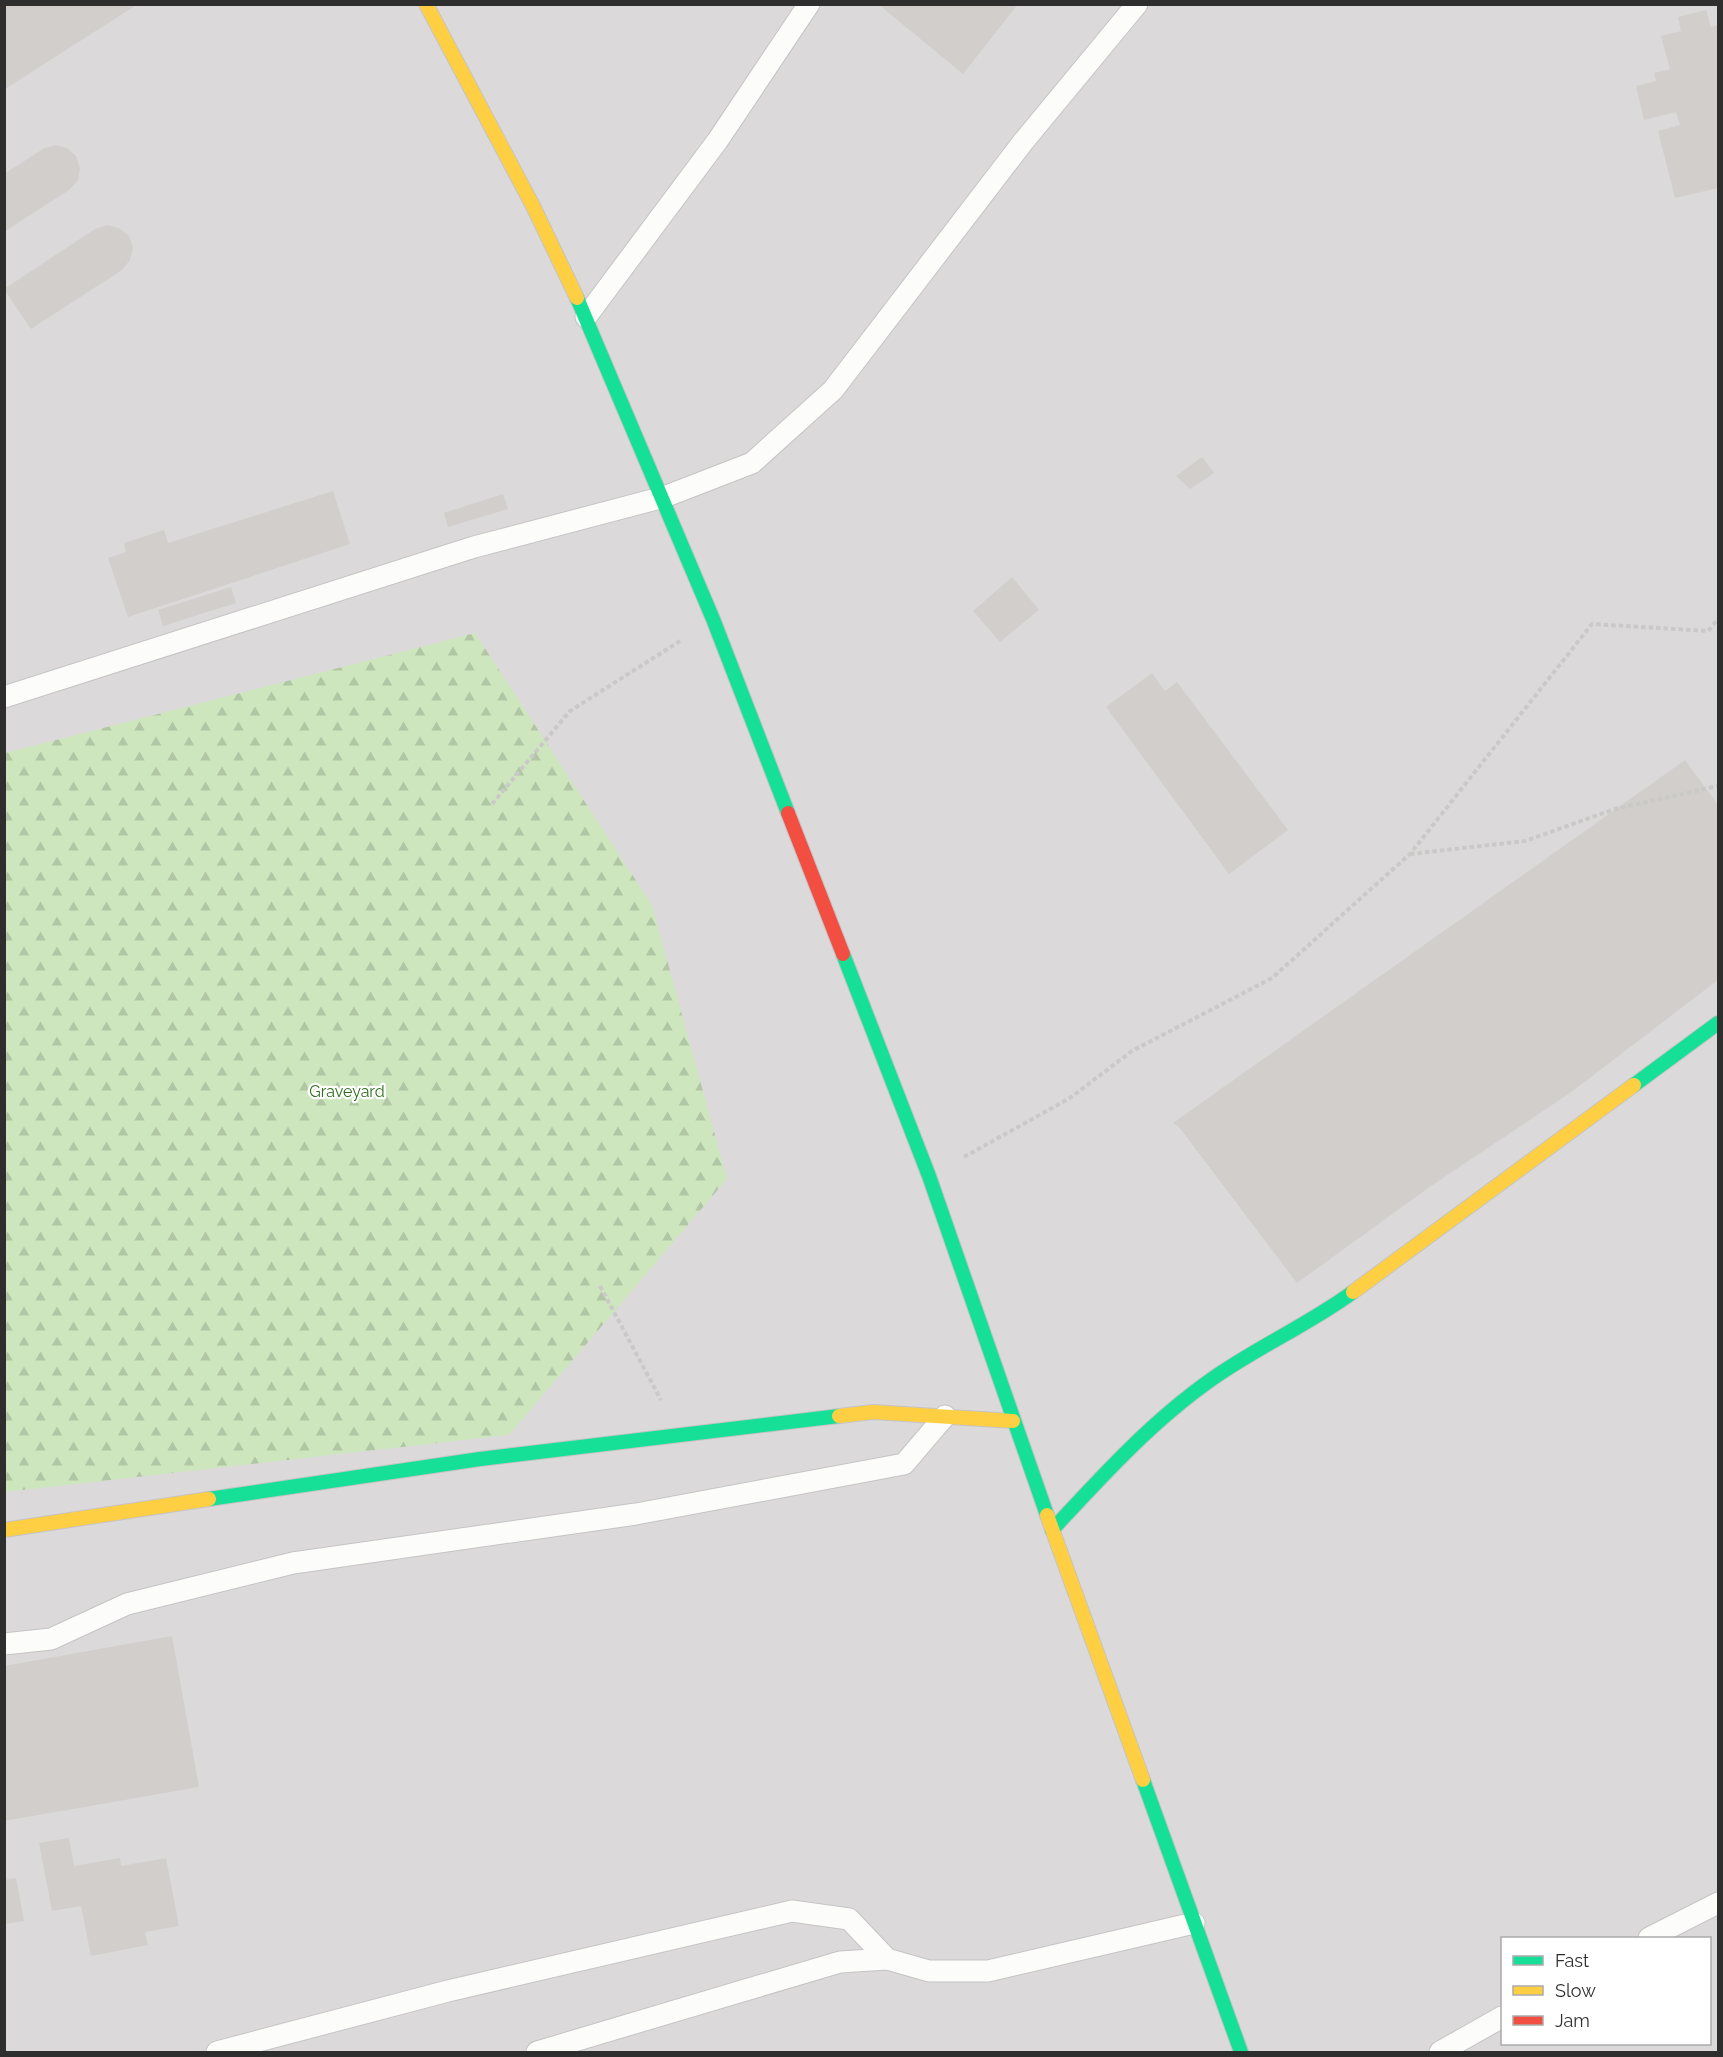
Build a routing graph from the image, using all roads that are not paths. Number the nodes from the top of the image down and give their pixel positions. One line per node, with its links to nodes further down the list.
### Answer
1 (426, 4): 4 (main road)
2 (809, 4): 4 (lane)
3 (1137, 4): 5 (lane)
4 (586, 317): 5 (main road)
5 (664, 497): 6 (lane); 9 (main road)
6 (4, 697)
7 (1719, 1023): 11 (main road)
8 (945, 1416): 9 (main road); 10 (main road); 12 (lane)
9 (1013, 1421): 11 (main road)
10 (4, 1530)
11 (1052, 1530): 14 (main road)
12 (4, 1644)
13 (1719, 1902): 15 (lane)
14 (1194, 1923): 16 (lane); 20 (main road)
15 (1651, 1937)
16 (887, 1959): 18 (lane); 19 (lane)
17 (1501, 2018): 21 (lane)
18 (217, 2052)
19 (537, 2052)
20 (1241, 2052)
21 (1440, 2052)

